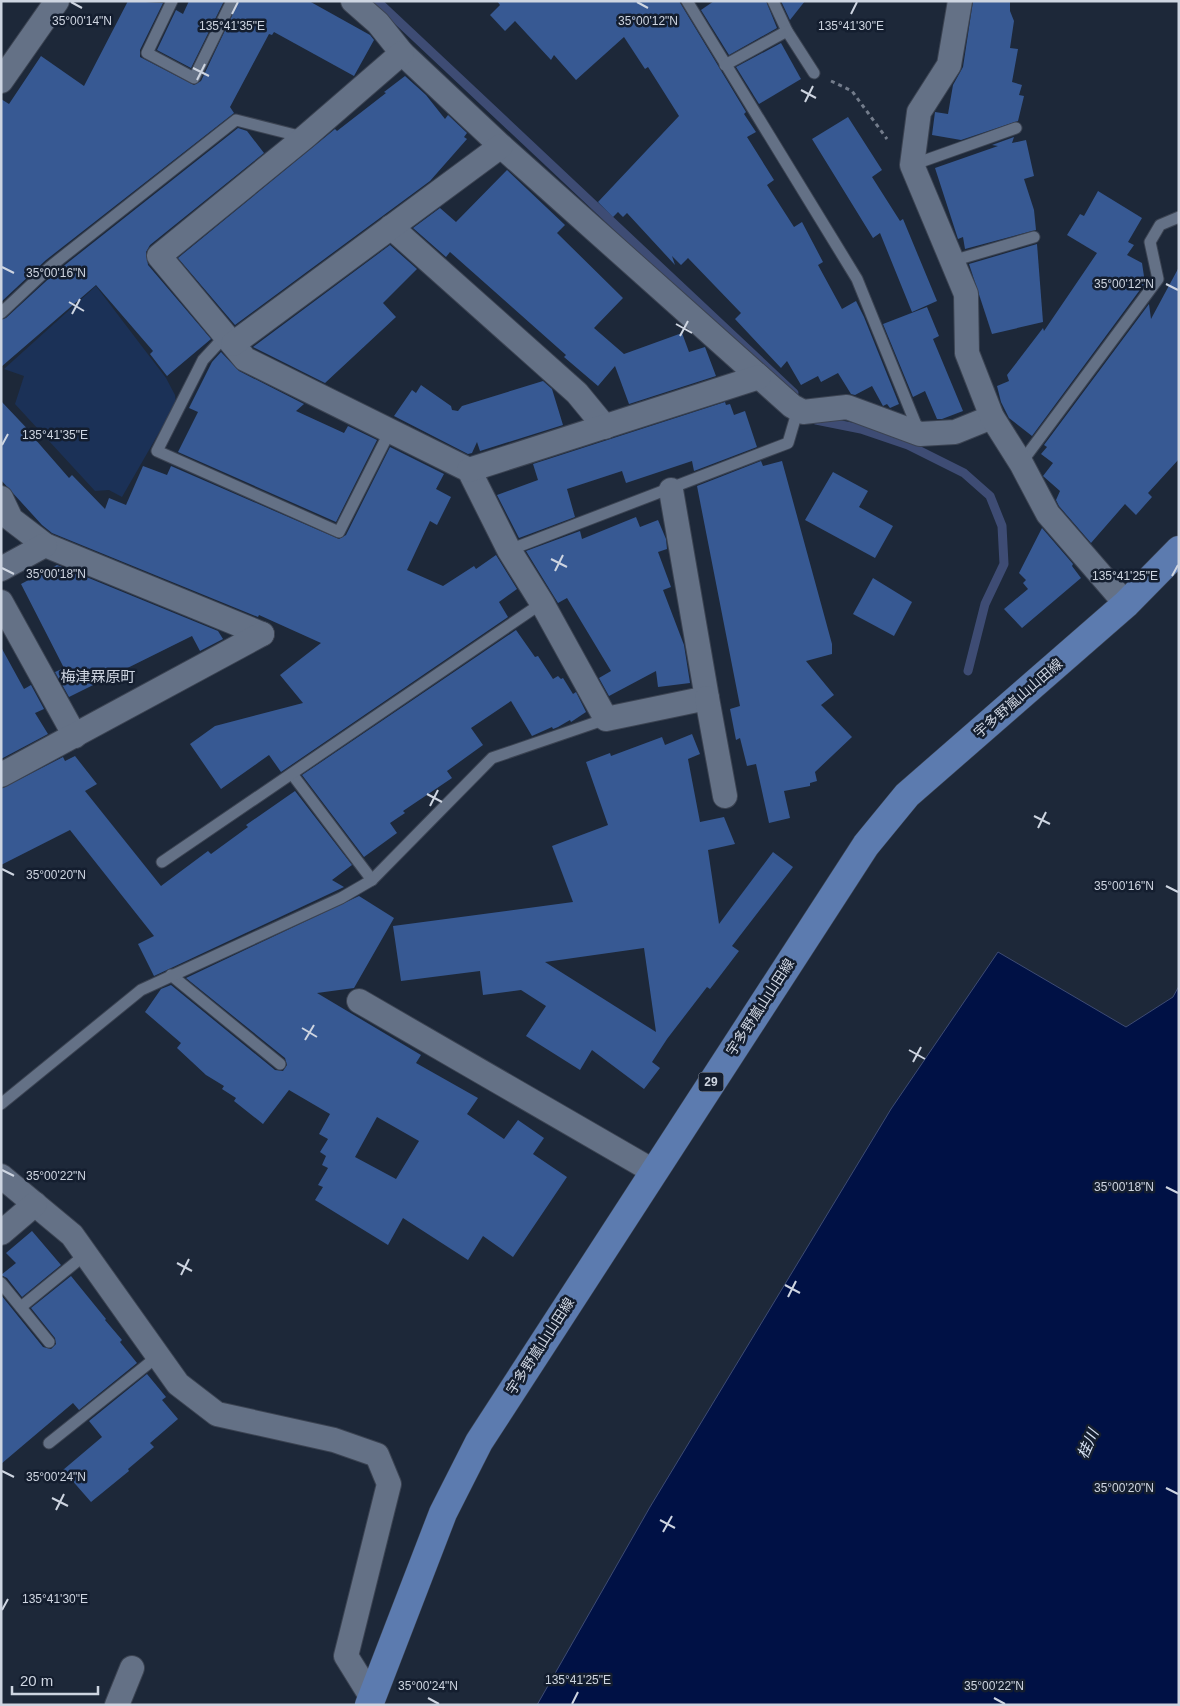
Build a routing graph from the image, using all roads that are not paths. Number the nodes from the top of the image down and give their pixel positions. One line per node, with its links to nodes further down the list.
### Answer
1 (172, 1): 2 (lane)
2 (232, 1)
3 (353, 1): 9 (street)
4 (687, 1): 10 (lane)
5 (772, 1): 8 (lane)
6 (960, 1): 16 (street)
7 (49, 4): 12 (street)
8 (787, 31): 10 (lane); 11 (lane)
9 (402, 53): 14 (street); 15 (street)
10 (725, 65): 28 (lane)
11 (814, 73)
12 (1, 81)
13 (1016, 128): 16 (lane)
14 (305, 138): 21 (lane); 22 (street)
15 (501, 146): 18 (street); 23 (street)
16 (912, 165): 20 (street)
17 (1179, 217): 29 (lane)
18 (392, 227): 22 (street); 26 (street)
19 (1034, 237): 20 (lane)
20 (952, 262): 25 (street)
21 (1, 313)
22 (230, 340): 27 (street); 27 (lane)
23 (759, 377): 24 (street); 26 (street)
24 (798, 409): 28 (street); 31 (lane)
25 (992, 417): 28 (street); 29 (street)
26 (605, 427): 30 (street)
27 (390, 431): 30 (street)
28 (920, 434)
29 (1021, 463): 39 (street)
30 (469, 470): 34 (street)
31 (670, 490): 34 (lane); 40 (street)
32 (1, 498): 33 (street)
33 (45, 545): 36 (street); 42 (street)
34 (509, 550): 38 (street)
35 (1179, 550): 39 (main road, 宇多野嵐山山田線 / 29)
36 (1, 569)
37 (1, 602): 42 (street)
38 (542, 603): 41 (street); 43 (lane)
39 (1126, 604): 52 (main road, 宇多野嵐山山田線 / 29)
40 (707, 698): 41 (street); 45 (street)
41 (606, 719): 47 (lane)
42 (75, 736): 44 (street)
43 (292, 774): 46 (lane); 47 (lane)
44 (1, 775)
45 (725, 796)
46 (162, 862)
47 (372, 880): 48 (lane)
48 (171, 975): 50 (lane); 51 (lane)
49 (359, 1001): 52 (street)
50 (280, 1064)
51 (1, 1104)
52 (653, 1171): 63 (main road, 宇多野嵐山山田線 / 29)
53 (1, 1176): 54 (street)
54 (35, 1204): 55 (street); 56 (street)
55 (1, 1233)
56 (86, 1254): 58 (lane); 60 (street)
57 (1, 1283): 58 (lane)
58 (21, 1307): 59 (lane)
59 (49, 1342)
60 (158, 1356): 61 (lane); 63 (street)
61 (49, 1443)
62 (132, 1668): 64 (street)
63 (370, 1701)
64 (117, 1705)

